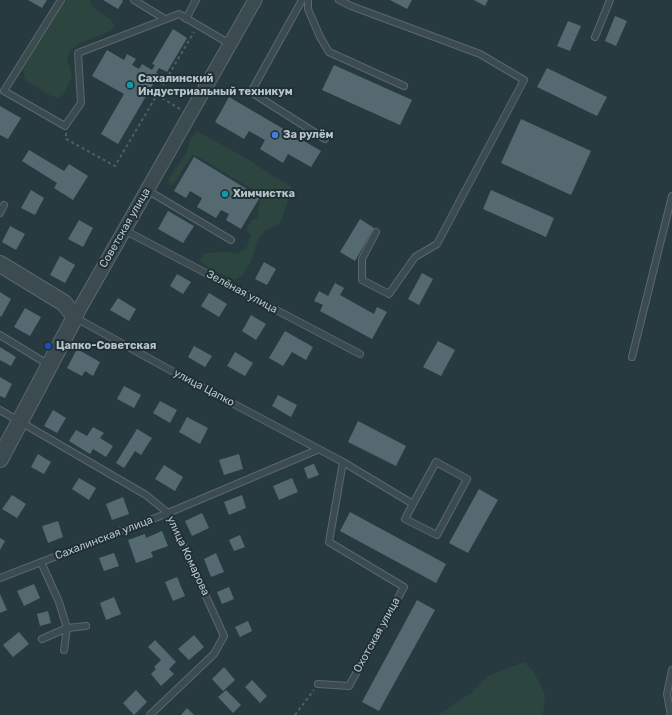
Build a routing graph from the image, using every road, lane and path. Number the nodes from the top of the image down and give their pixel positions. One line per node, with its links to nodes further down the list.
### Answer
1 (61, 0): 17 (lane)
2 (134, 0): 9 (lane)
3 (196, 0): 10 (lane)
4 (255, 0): 13 (street, Советская улица)
5 (302, 0): 18 (lane)
6 (308, 0): 14 (lane)
7 (339, 0): 24 (lane)
8 (610, 0): 12 (lane)
9 (166, 19): 10 (lane); 17 (lane)
10 (186, 19): 11 (lane)
11 (198, 26): 13 (lane); 15 (path)
12 (595, 37)
13 (230, 44): 19 (street, Советская улица)
14 (404, 86)
15 (157, 95): 16 (path); 17 (path)
16 (181, 109)
17 (65, 126)
18 (325, 139)
19 (147, 190): 23 (street, Советская улица); 25 (lane)
20 (672, 196): 30 (lane)
21 (4, 205): 22 (lane)
22 (0, 212)
23 (124, 230): 27 (street, Советская улица); 29 (lane, Зелёная улица)
24 (376, 232)
25 (230, 240)
26 (0, 264): 27 (street, улица Цапко)
27 (75, 317): 31 (street, Советская улица); 34 (lane, улица Цапко)
28 (0, 335): 31 (lane)
29 (360, 354)
30 (632, 357)
31 (49, 365): 33 (street, Советская улица)
32 (0, 410): 33 (lane, улица Комарова)
33 (20, 421): 35 (street, Советская улица); 38 (lane, улица Комарова)
34 (317, 450): 36 (lane, улица Цапко); 38 (lane, Сахалинская улица)
35 (0, 459)
36 (343, 462): 37 (lane, улица Цапко); 46 (lane, Охотская улица)
37 (414, 504): 37 (lane)
38 (168, 513): 39 (lane, Сахалинская улица); 47 (lane, улица Комарова)
39 (41, 562): 40 (lane, Сахалинская улица); 42 (lane)
40 (0, 578)
41 (86, 626): 42 (lane)
42 (67, 628): 43 (lane); 44 (lane)
43 (42, 639)
44 (64, 650)
45 (672, 670): 49 (lane)
46 (318, 684): 48 (path)
47 (150, 715)
48 (295, 715)
49 (672, 715)

